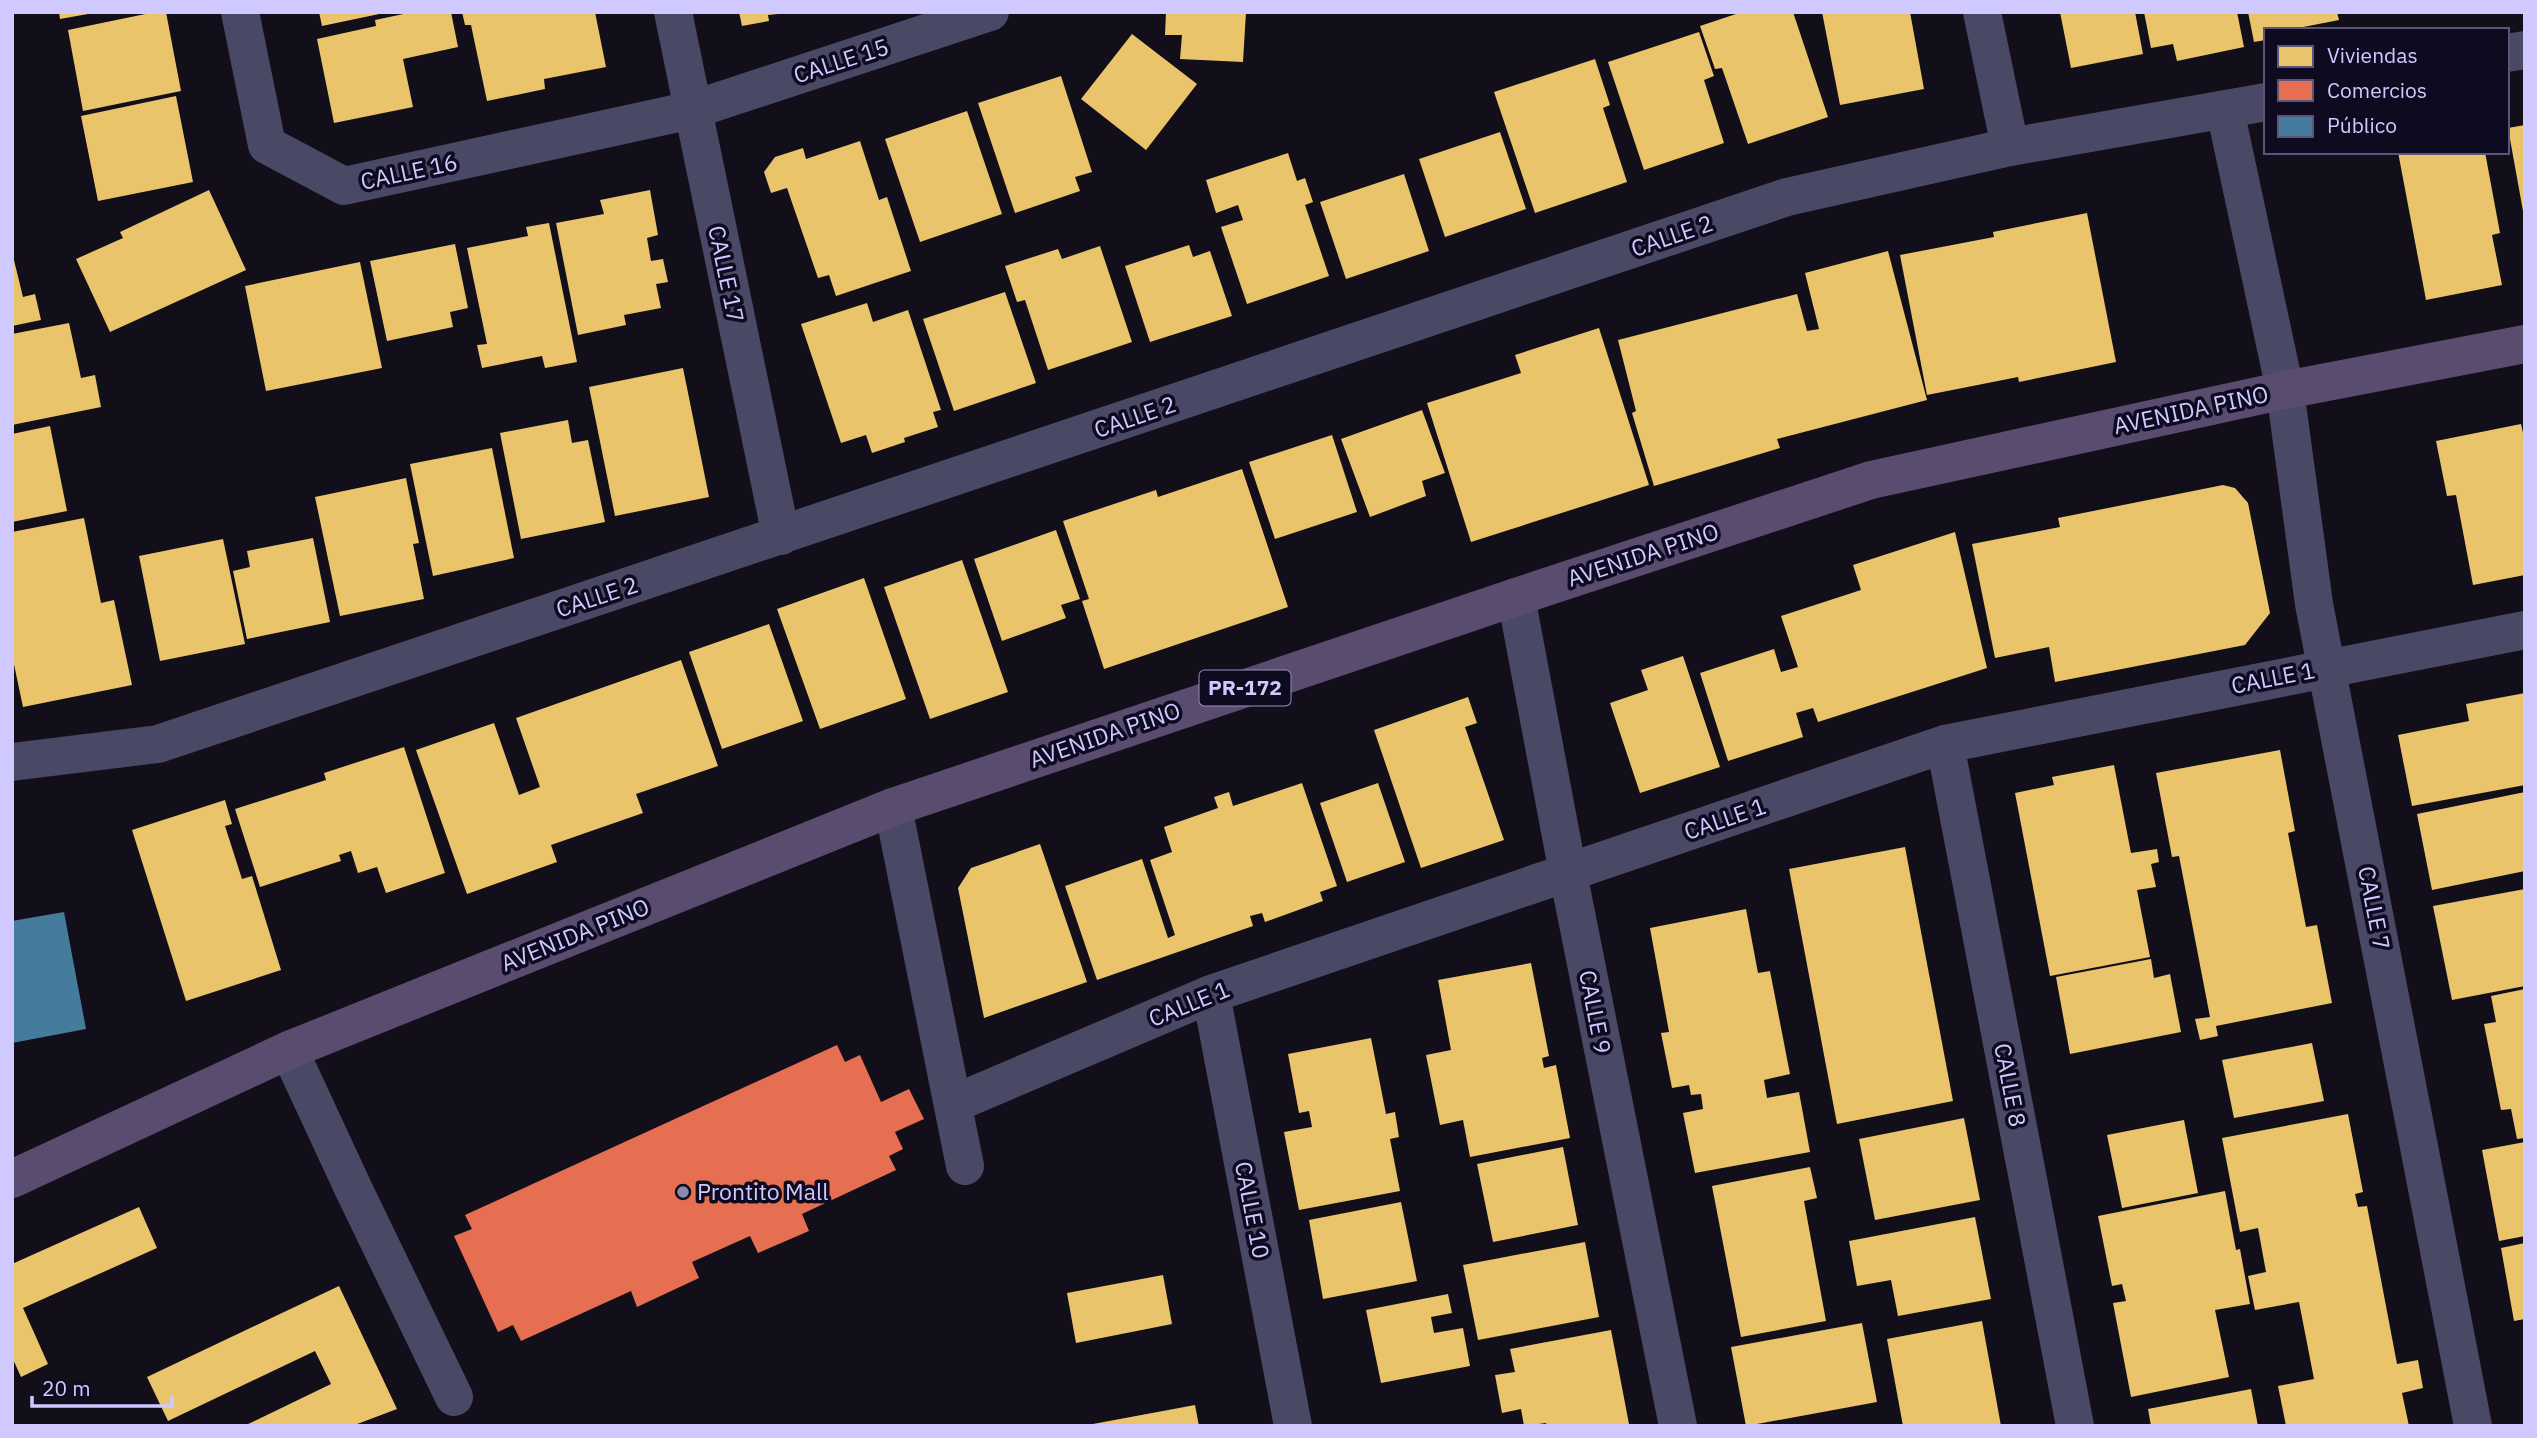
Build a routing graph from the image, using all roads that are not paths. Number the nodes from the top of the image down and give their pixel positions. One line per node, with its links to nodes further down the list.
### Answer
1 (240, 12): 6 (street, CALLE 16)
2 (673, 12): 6 (street, CALLE 17)
3 (990, 12): 6 (street, CALLE 15)
4 (1982, 12): 8 (street)
5 (2264, 102): 7 (street, CALLE 2)
6 (692, 110): 11 (street, CALLE 17)
7 (2225, 110): 8 (street, CALLE 2); 10 (street, CALLE 7)
8 (2010, 147): 11 (street, CALLE 2)
9 (2525, 344): 10 (main road, AVENIDA PINO / PR-172)
10 (2285, 390): 12 (main road, AVENIDA PINO / PR-172); 14 (street, CALLE 7)
11 (781, 536): 16 (street, CALLE 2)
12 (1516, 597): 17 (main road, AVENIDA PINO / PR-172); 18 (street, CALLE 9)
13 (2525, 630): 14 (street, CALLE 1)
14 (2328, 667): 15 (street, CALLE 1); 28 (street, CALLE 7)
15 (1945, 744): 18 (street, CALLE 1); 27 (street, CALLE 8)
16 (12, 762)
17 (892, 807): 20 (main road, AVENIDA PINO / PR-172); 21 (street)
18 (1568, 873): 19 (street, CALLE 1); 26 (street, CALLE 9)
19 (1211, 994): 21 (street, CALLE 1); 25 (street, CALLE 10)
20 (289, 1050): 23 (main road, AVENIDA PINO / PR-172); 24 (street)
21 (953, 1104): 22 (street)
22 (965, 1166)
23 (12, 1179)
24 (454, 1396)
25 (1293, 1426)
26 (1678, 1426)
27 (2075, 1426)
28 (2473, 1426)

